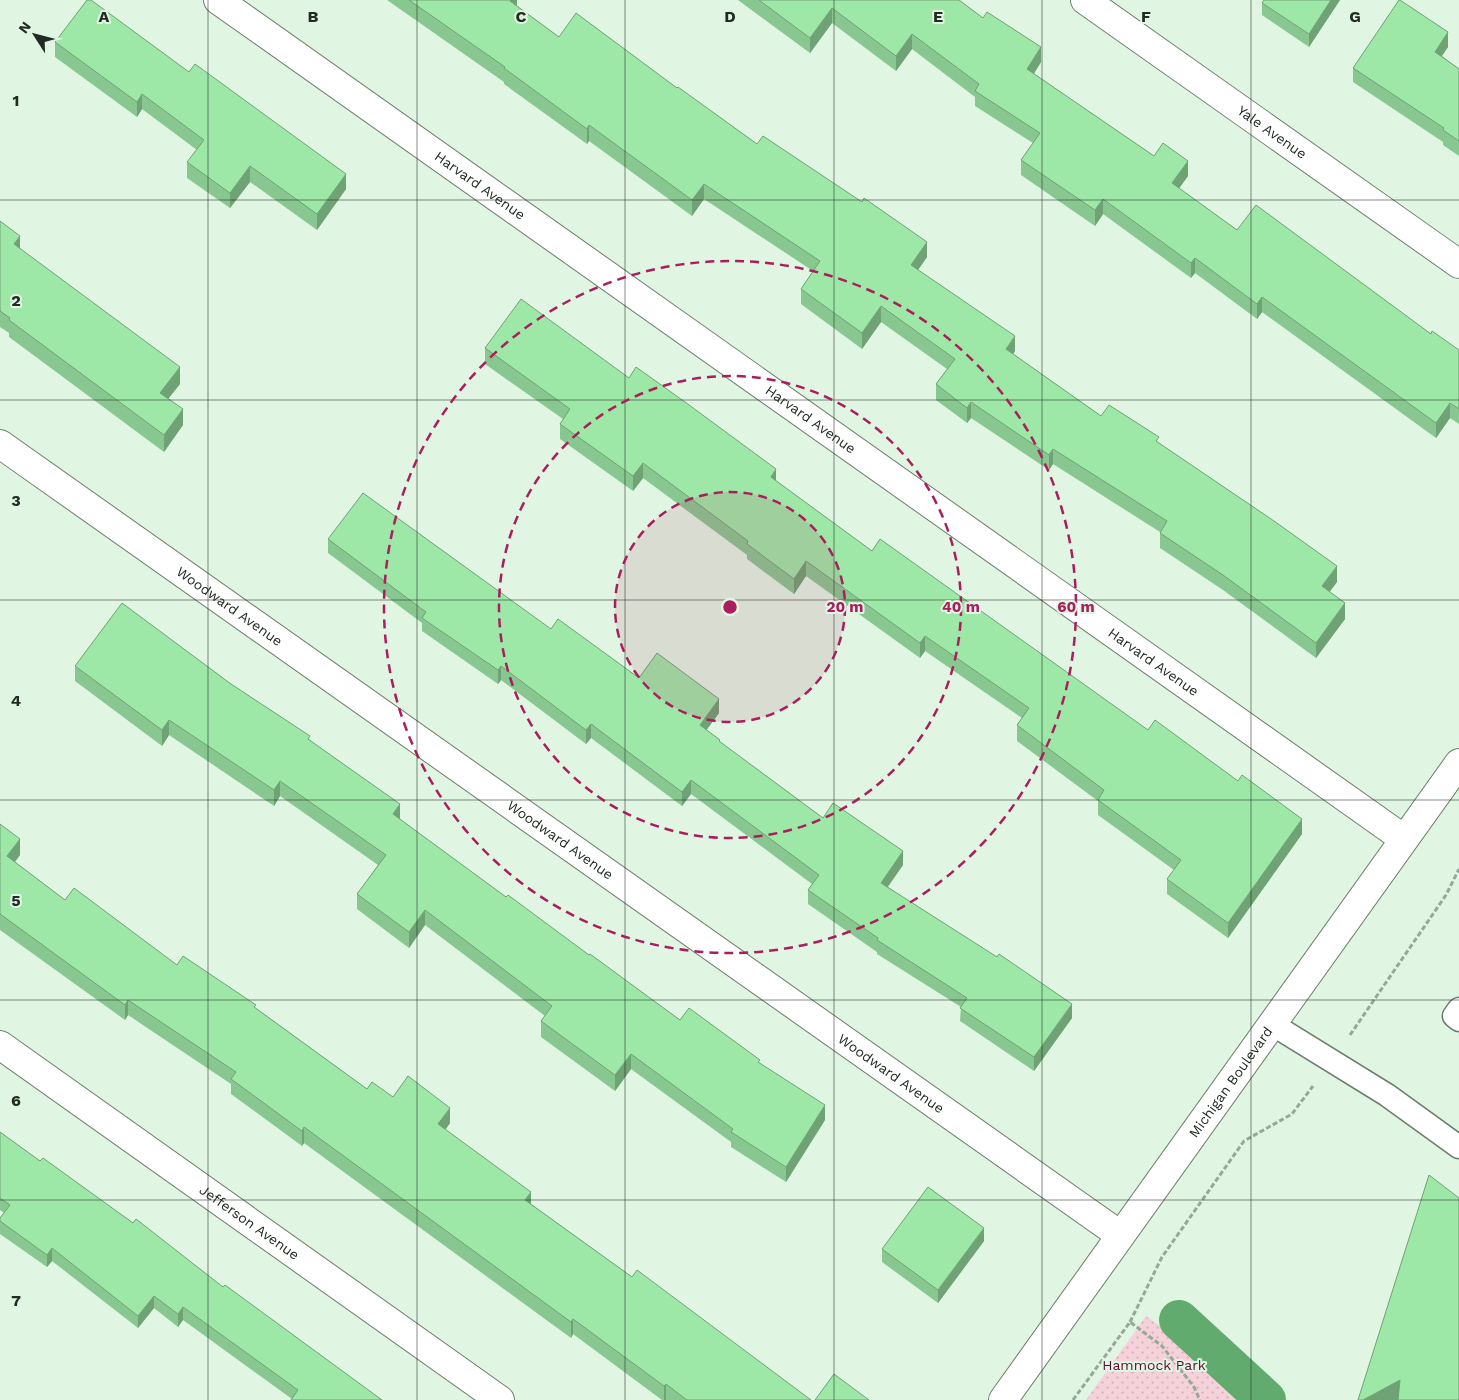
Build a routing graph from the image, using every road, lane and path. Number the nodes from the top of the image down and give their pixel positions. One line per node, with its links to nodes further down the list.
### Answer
1 (218, 0): 6 (street, Harvard Avenue)
2 (1085, 0): 3 (street, Yale Avenue)
3 (1459, 264)
4 (0, 444): 14 (street, Woodward Avenue)
5 (1457, 771): 6 (street, Michigan Boulevard)
6 (1404, 839): 10 (street, Michigan Boulevard)
7 (1459, 869): 12 (path)
8 (1459, 1009): 9 (lane)
9 (1459, 1020)
10 (1272, 1024): 12 (lane); 14 (street, Michigan Boulevard)
11 (0, 1044): 16 (street, Jefferson Avenue)
12 (1332, 1062): 13 (lane); 15 (path)
13 (1459, 1147)
14 (1120, 1235): 17 (street, Michigan Boulevard)
15 (1130, 1322): 18 (path); 19 (path)
16 (500, 1400)
17 (1003, 1400)
18 (1072, 1400)
19 (1200, 1400)

